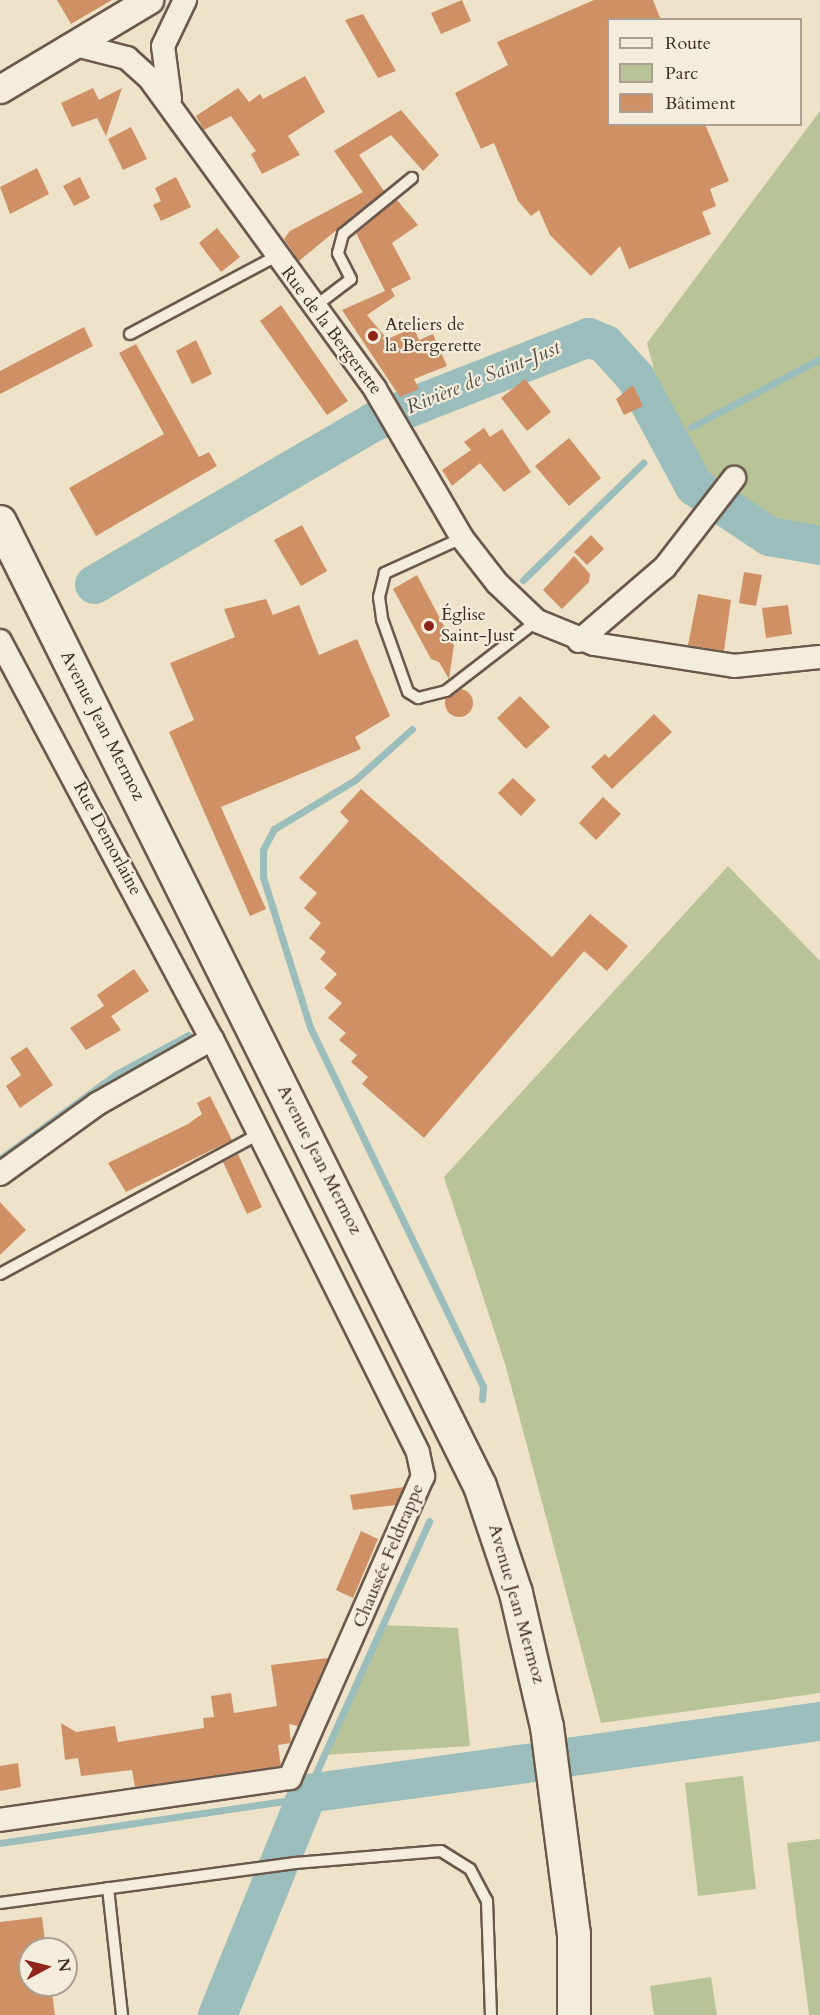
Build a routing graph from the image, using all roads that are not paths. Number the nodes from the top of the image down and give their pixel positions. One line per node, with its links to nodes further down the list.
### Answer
1 (149, 0): 3 (street)
2 (185, 0): 5 (street, Rue de la Bergerette)
3 (76, 45): 4 (street); 5 (street, Rue de la Bergerette)
4 (0, 89)
5 (183, 128): 7 (street, Rue de la Bergerette)
6 (412, 178): 8 (lane)
7 (275, 257): 8 (street, Rue de la Bergerette); 9 (lane)
8 (314, 307): 12 (street, Rue de la Bergerette)
9 (130, 334)
10 (723, 494): 15 (street)
11 (0, 522): 22 (main road, Avenue Jean Mermoz)
12 (462, 538): 13 (street, Rue de la Bergerette); 13 (lane)
13 (537, 621): 15 (street, Rue de la Bergerette)
14 (0, 641): 17 (street, Rue Demorlaine)
15 (579, 641): 16 (street, Rue de la Bergerette)
16 (820, 657)
17 (212, 1039): 18 (street, Chaussée Feldtrappe); 19 (street)
18 (259, 1134): 20 (lane); 21 (street, Chaussée Feldtrappe)
19 (0, 1174)
20 (0, 1274)
21 (0, 1820)
22 (559, 1827): 27 (main road, Avenue Jean Mermoz); 28 (main road, Avenue Jean Mermoz)
23 (108, 1888): 24 (lane); 25 (lane); 26 (lane)
24 (0, 1903)
25 (122, 2015)
26 (491, 2015)
27 (562, 2015)
28 (573, 2015)

